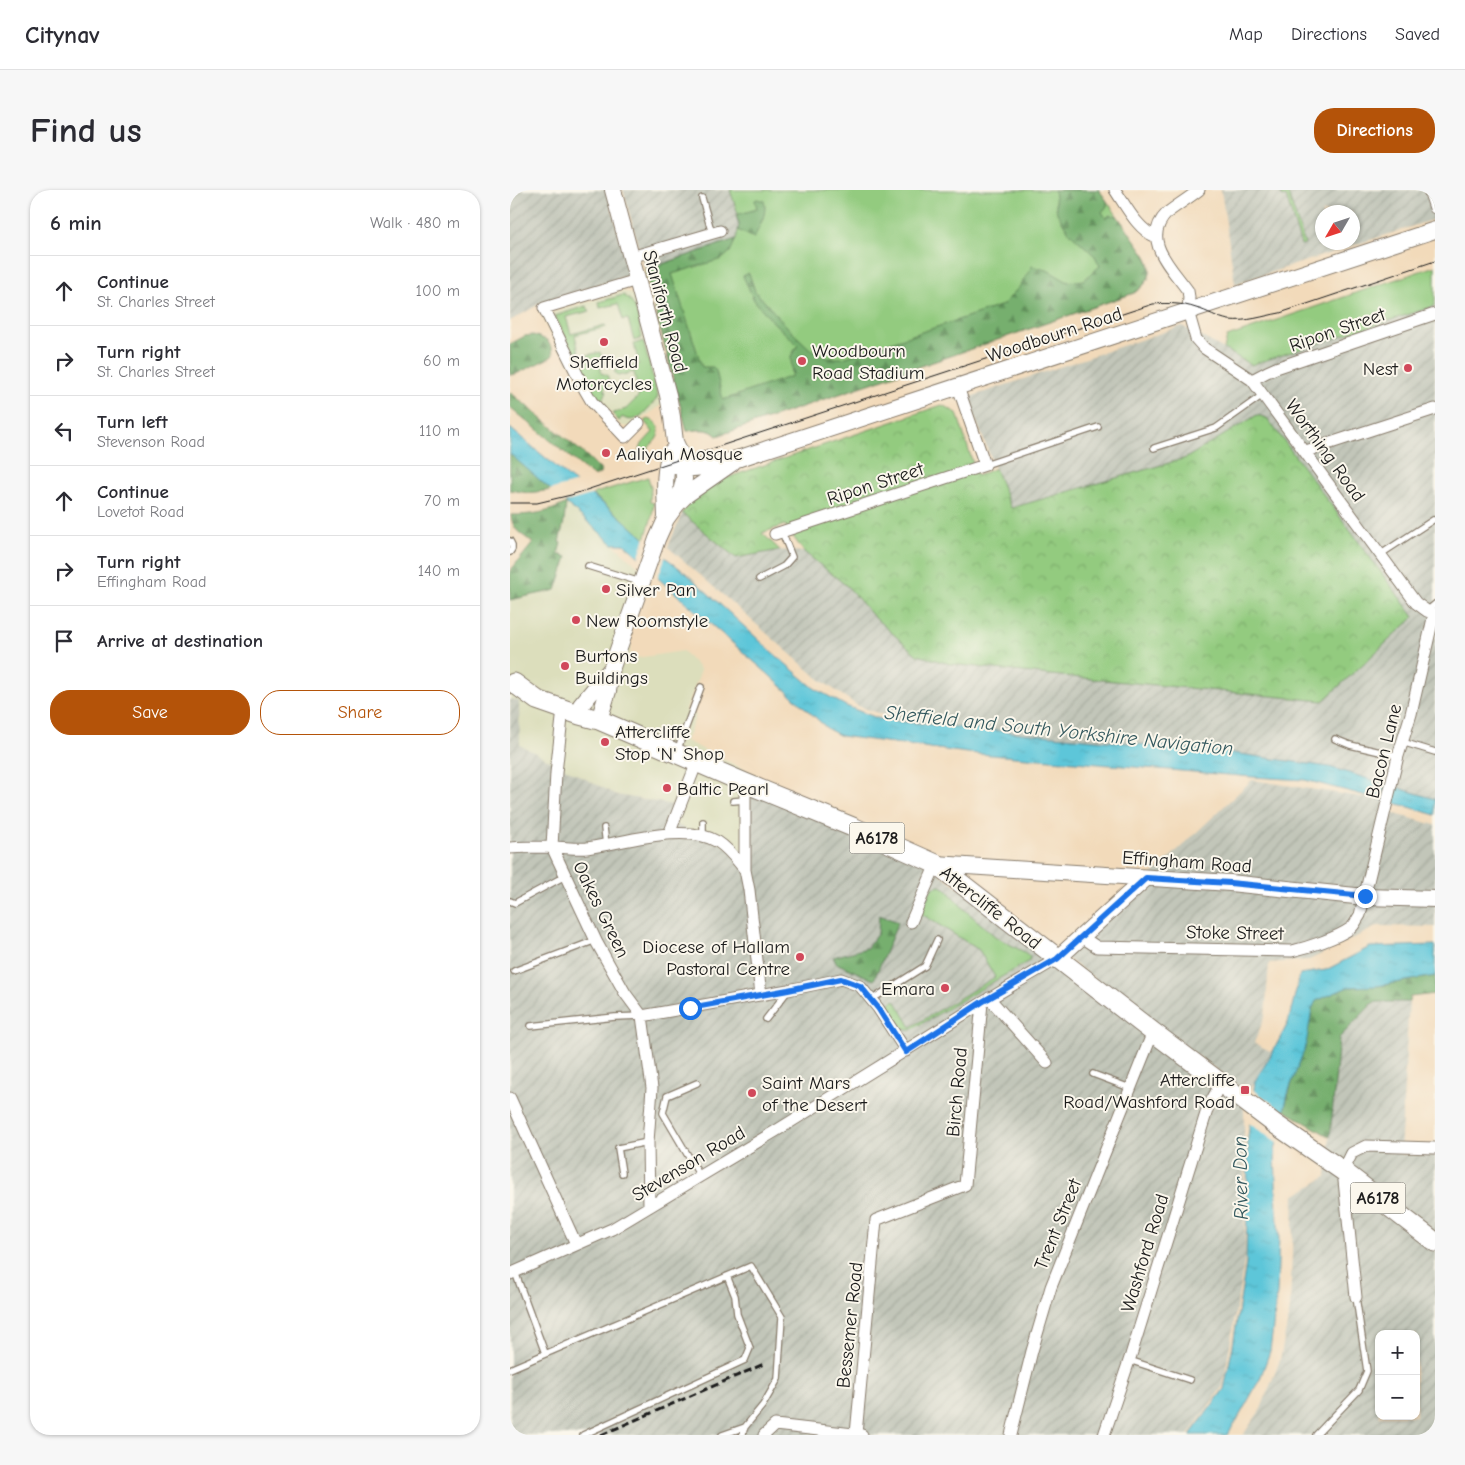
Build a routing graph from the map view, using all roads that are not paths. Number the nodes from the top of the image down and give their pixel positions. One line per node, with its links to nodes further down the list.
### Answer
1 (613, 190): 10 (main road, Staniforth Road)
2 (1115, 190): 9 (street)
3 (1199, 190): 9 (street)
4 (1429, 190): 6 (street)
5 (702, 198): 8 (lane)
6 (1435, 208)
7 (1435, 230): 12 (main road, Woodbourn Road)
8 (716, 233): 10 (street)
9 (1156, 237): 12 (street, Worthing Road)
10 (631, 257): 11 (main road, Staniforth Road)
11 (637, 280): 18 (street); 21 (main road, Staniforth Road)
12 (1188, 311): 14 (street, Worthing Road); 15 (main road, Woodbourn Road)
13 (1435, 314): 14 (street, Ripon Street)
14 (1252, 380): 16 (street, Worthing Road)
15 (958, 387): 23 (main road, Woodbourn Road); 24 (street)
16 (1264, 394): 20 (lane); 22 (street, Worthing Road)
17 (1435, 409): 22 (street)
18 (639, 424)
19 (1098, 427): 24 (lane)
20 (1154, 448)
21 (672, 450): 25 (main road); 26 (main road, Staniforth Road)
22 (1306, 451): 31 (street, Worthing Road)
23 (740, 458): 25 (main road, Woodbourn Road); 26 (main road)
24 (985, 465): 28 (street, Ripon Street)
25 (684, 468): 26 (main road, Staniforth Road)
26 (670, 509): 33 (main road, Staniforth Road)
27 (1433, 520): 31 (lane)
28 (779, 533): 34 (lane)
29 (510, 541): 30 (lane)
30 (510, 552)
31 (1381, 554): 35 (street, Worthing Road)
32 (588, 566): 33 (lane)
33 (644, 578): 36 (main road, Staniforth Road)
34 (759, 579)
35 (1433, 611): 42 (street, Bacon Lane)
36 (612, 667): 39 (main road, Staniforth Road); 40 (main road, Staniforth Road)
37 (512, 683): 39 (main road, Attercliffe Road / A6178)
38 (701, 687): 44 (lane)
39 (575, 710): 40 (main road, Attercliffe Road / A6178); 53 (street, Oakes Green)
40 (599, 720): 44 (main road, Attercliffe Road / A6178)
41 (1335, 739): 45 (lane)
42 (1402, 742): 43 (lane); 45 (street, Bacon Lane)
43 (1435, 752)
44 (676, 753): 46 (main road, Attercliffe Road / A6178)
45 (1398, 756): 60 (street, Bacon Lane)
46 (697, 762): 47 (main road, Attercliffe Road / A6178); 50 (street)
47 (741, 795): 55 (main road, Attercliffe Road / A6178); 56 (street)
48 (703, 822): 51 (lane)
49 (604, 828): 52 (lane)
50 (669, 834): 51 (street); 52 (street)
51 (703, 836): 56 (street)
52 (606, 845): 53 (street)
53 (552, 847): 54 (street); 58 (street, Oakes Green)
54 (510, 848)
55 (936, 864): 57 (main road, Effingham Road); 64 (street); 68 (main road, Attercliffe Road / A6178)
56 (745, 870): 71 (street)
57 (1109, 875): 59 (main road, Effingham Road); 61 (main road)
58 (566, 876): 63 (lane); 66 (street, Oakes Green)
59 (1146, 878): 60 (main road, Effingham Road); 61 (main road)
60 (1365, 896): 62 (main road, Effingham Road); 65 (street, Stoke Street)
61 (1123, 899): 65 (main road)
62 (1435, 900)
63 (510, 901)
64 (911, 922)
65 (1082, 937): 68 (main road)
66 (596, 940): 69 (lane); 74 (street, Oakes Green)
67 (938, 940): 72 (lane)
68 (1057, 959): 73 (street, Stevenson Road); 77 (main road, Attercliffe Road / A6178)
69 (514, 971)
70 (788, 990): 71 (street); 72 (street); 75 (lane)
71 (760, 995): 74 (street)
72 (871, 1000): 78 (street)
73 (986, 1000): 78 (street, Stevenson Road); 79 (street); 91 (street, Birch Road)
74 (642, 1016): 76 (lane); 85 (street, Oakes Green)
75 (766, 1019)
76 (530, 1026)
77 (1153, 1032): 82 (main road, Attercliffe Road / A6178); 83 (street, Trent Street)
78 (906, 1052): 89 (street, Stevenson Road)
79 (1046, 1064)
80 (1093, 1074): 83 (lane)
81 (697, 1083): 89 (lane)
82 (1221, 1083): 87 (main road, Attercliffe Road / A6178); 98 (street, Washford Road)
83 (1130, 1088): 107 (street, Trent Street)
84 (510, 1098): 93 (street)
85 (648, 1142): 88 (lane); 90 (street, Oakes Green)
86 (1435, 1148): 87 (street)
87 (1342, 1172): 92 (main road, Attercliffe Road / A6178); 96 (street)
88 (622, 1173)
89 (700, 1176): 90 (street, Stevenson Road)
90 (649, 1206): 93 (street, Stevenson Road)
91 (876, 1220): 106 (street, Bessemer Road)
92 (1435, 1242)
93 (576, 1244): 94 (street, Stevenson Road)
94 (513, 1273): 97 (lane)
95 (727, 1276): 97 (lane); 101 (lane); 103 (lane)
96 (1356, 1297): 109 (lane)
97 (545, 1353): 99 (lane)
98 (1129, 1360): 100 (lane); 108 (street, Washford Road)
99 (510, 1369)
100 (1190, 1380)
101 (745, 1427): 104 (lane); 105 (lane)
102 (765, 1434): 106 (street)
103 (583, 1435)
104 (722, 1435)
105 (742, 1435)
106 (859, 1435)
107 (1011, 1435)
108 (1104, 1435)
109 (1316, 1435)

